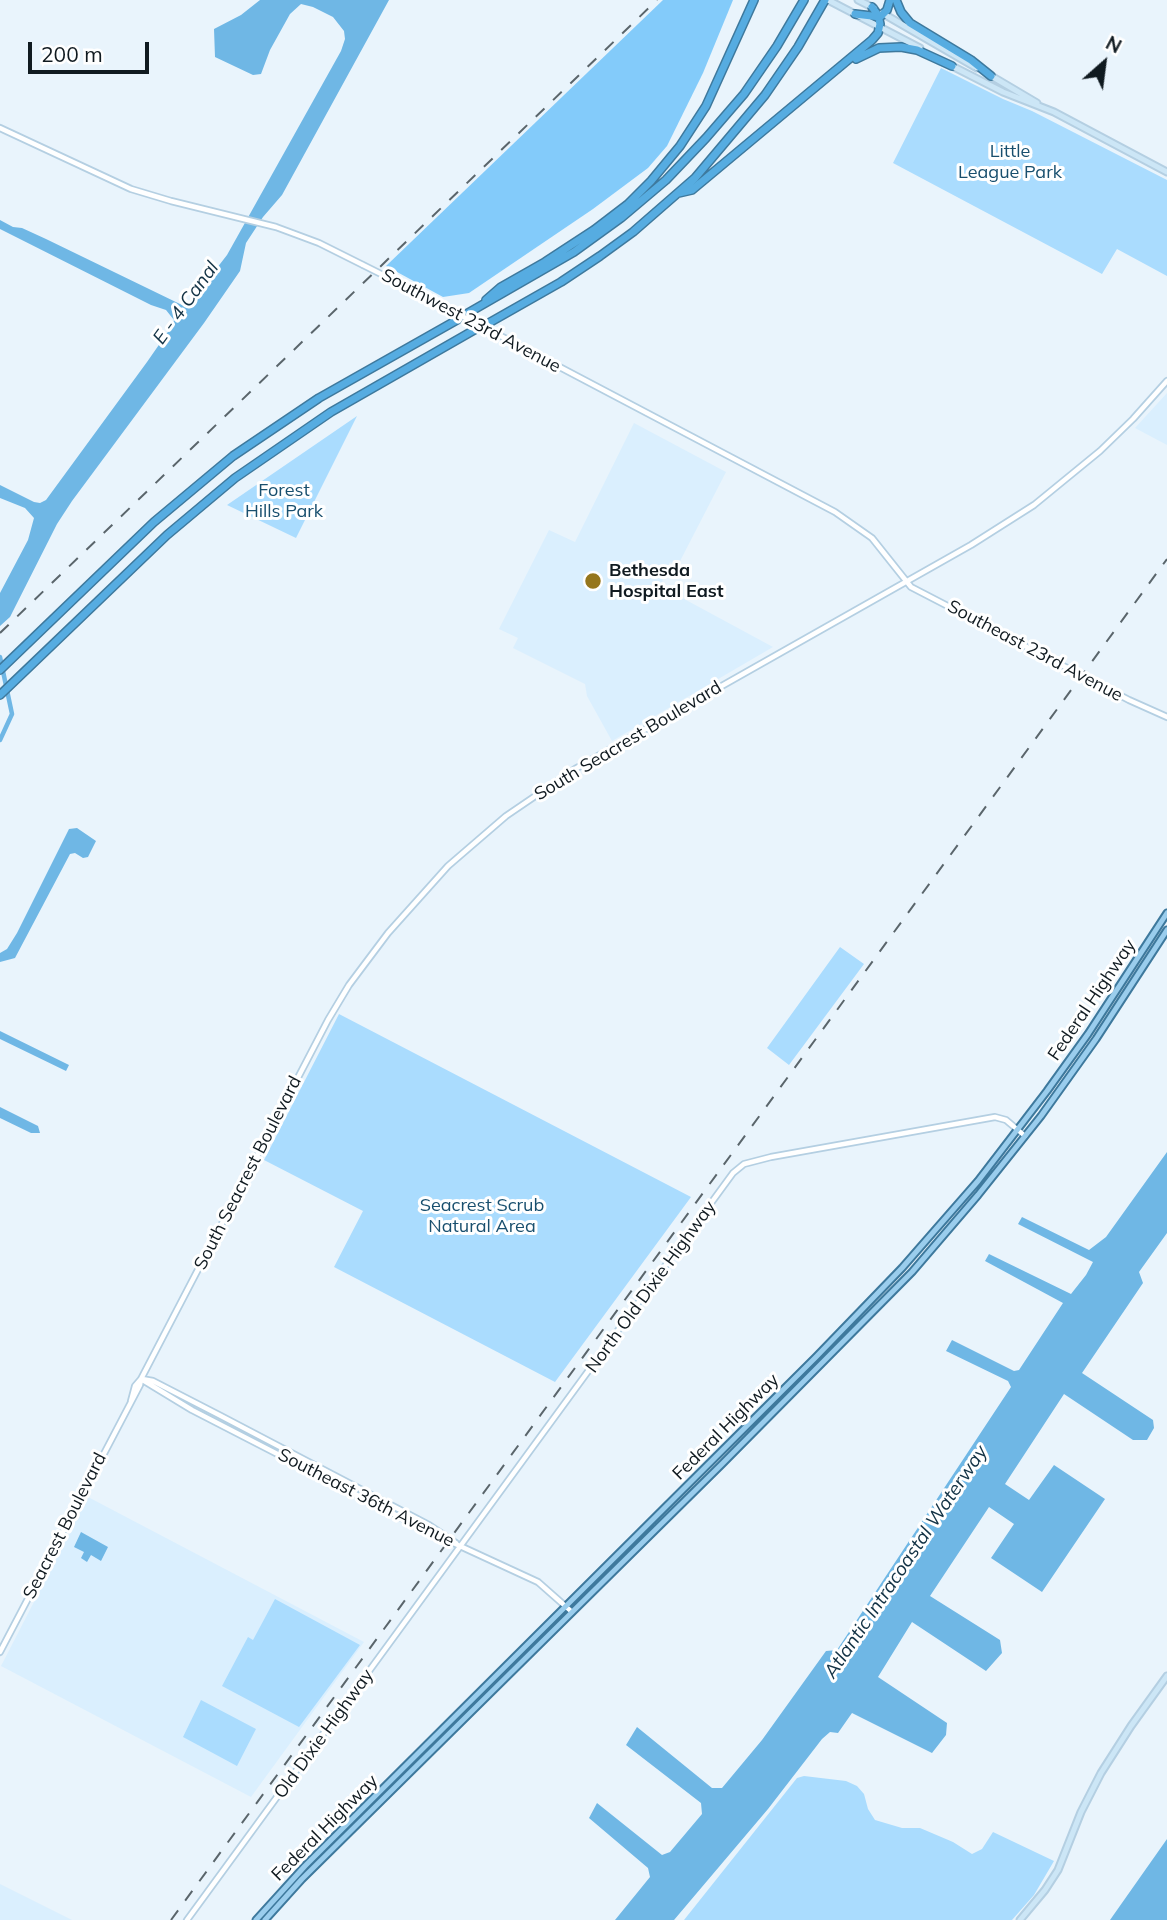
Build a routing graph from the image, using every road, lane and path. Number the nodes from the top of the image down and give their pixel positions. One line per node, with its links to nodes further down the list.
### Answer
1 (754, 0): 2 (highway)
2 (804, 0)
3 (826, 0): 8 (main road); 17 (highway)
4 (858, 0): 7 (main road)
5 (890, 0): 9 (highway)
6 (895, 0): 13 (highway)
7 (872, 7): 9 (highway)
8 (855, 14): 9 (highway); 10 (main road)
9 (882, 15): 10 (highway); 13 (main road)
10 (880, 27): 11 (main road); 12 (highway)
11 (952, 66): 12 (highway); 14 (main road)
12 (838, 70): 17 (highway)
13 (991, 76): 14 (main road)
14 (1043, 107): 16 (main road)
15 (0, 128): 22 (street, Southwest 23rd Avenue, bridge)
16 (1167, 172)
17 (678, 194): 19 (highway)
18 (457, 320): 23 (highway)
19 (487, 324)
20 (477, 330): 24 (highway)
21 (1167, 381): 22 (street, South Seacrest Boulevard)
22 (906, 581): 25 (street, Southeast 23rd Avenue); 34 (street, South Seacrest Boulevard)
23 (0, 670)
24 (0, 695)
25 (1167, 717)
26 (1167, 913): 28 (main road, Federal Highway)
27 (1167, 928): 29 (main road, Federal Highway)
28 (1018, 1130): 29 (street); 30 (main road, Federal Highway); 41 (street, North Old Dixie Highway)
29 (1025, 1136): 32 (main road, Federal Highway)
30 (964, 1197): 31 (main road, Federal Highway); 32 (main road)
31 (951, 1213): 33 (main road); 35 (main road, Federal Highway)
32 (961, 1215): 33 (main road, Federal Highway)
33 (948, 1231): 37 (main road, Federal Highway)
34 (141, 1379): 41 (street, Southeast 36th Avenue); 44 (street, Seacrest Boulevard)
35 (739, 1434): 36 (main road, Federal Highway); 37 (main road)
36 (690, 1482): 38 (main road, Federal Highway); 39 (main road)
37 (698, 1488): 39 (main road, Federal Highway)
38 (654, 1517): 40 (main road); 42 (main road, Federal Highway)
39 (665, 1521): 40 (main road, Federal Highway)
40 (652, 1534): 43 (main road, Federal Highway)
41 (461, 1548): 42 (street, Southeast 36th Avenue); 54 (street, Old Dixie Highway)
42 (567, 1606): 43 (street, Southeast 36th Avenue); 46 (main road, Federal Highway)
43 (572, 1612): 48 (main road, Federal Highway)
44 (0, 1652)
45 (1167, 1676): 57 (main road)
46 (480, 1692): 47 (main road, Federal Highway); 48 (main road)
47 (466, 1706): 49 (main road); 50 (main road, Federal Highway)
48 (474, 1709): 49 (main road, Federal Highway)
49 (464, 1718): 52 (main road, Federal Highway)
50 (329, 1842): 51 (main road, Federal Highway); 52 (main road)
51 (305, 1866): 53 (main road); 55 (main road, Federal Highway)
52 (314, 1868): 53 (main road, Federal Highway)
53 (302, 1879): 56 (main road, Federal Highway)
54 (187, 1920)
55 (256, 1920)
56 (265, 1920)
57 (1020, 1920)

